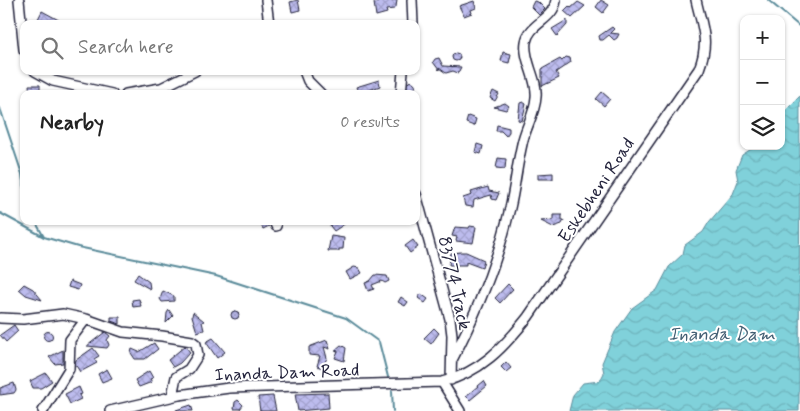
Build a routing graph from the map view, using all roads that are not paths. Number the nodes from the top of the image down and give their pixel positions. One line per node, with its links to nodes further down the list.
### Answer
1 (19, 0): 6 (street)
2 (266, 0): 7 (street)
3 (412, 0): 8 (street)
4 (556, 0): 20 (street)
5 (696, 0): 21 (street, Eskebheni Road)
6 (21, 20)
7 (268, 20)
8 (412, 20)
9 (44, 75): 13 (street)
10 (187, 75): 14 (street)
11 (306, 75): 15 (street)
12 (403, 75): 16 (street)
13 (95, 90)
14 (149, 90)
15 (316, 90)
16 (402, 90)
17 (420, 209): 20 (street, 83774 Track)
18 (0, 318): 19 (street)
19 (86, 319): 24 (street); 25 (street)
20 (452, 360): 22 (street, 83774 Track)
21 (466, 374): 22 (street, Inanda Dam Road)
22 (451, 380): 23 (street, Inanda Dam Road)
23 (442, 382): 24 (street, Inanda Dam Road); 27 (street)
24 (172, 396): 26 (street, Inanda Dam Road)
25 (43, 411)
26 (110, 411)
27 (460, 411)

